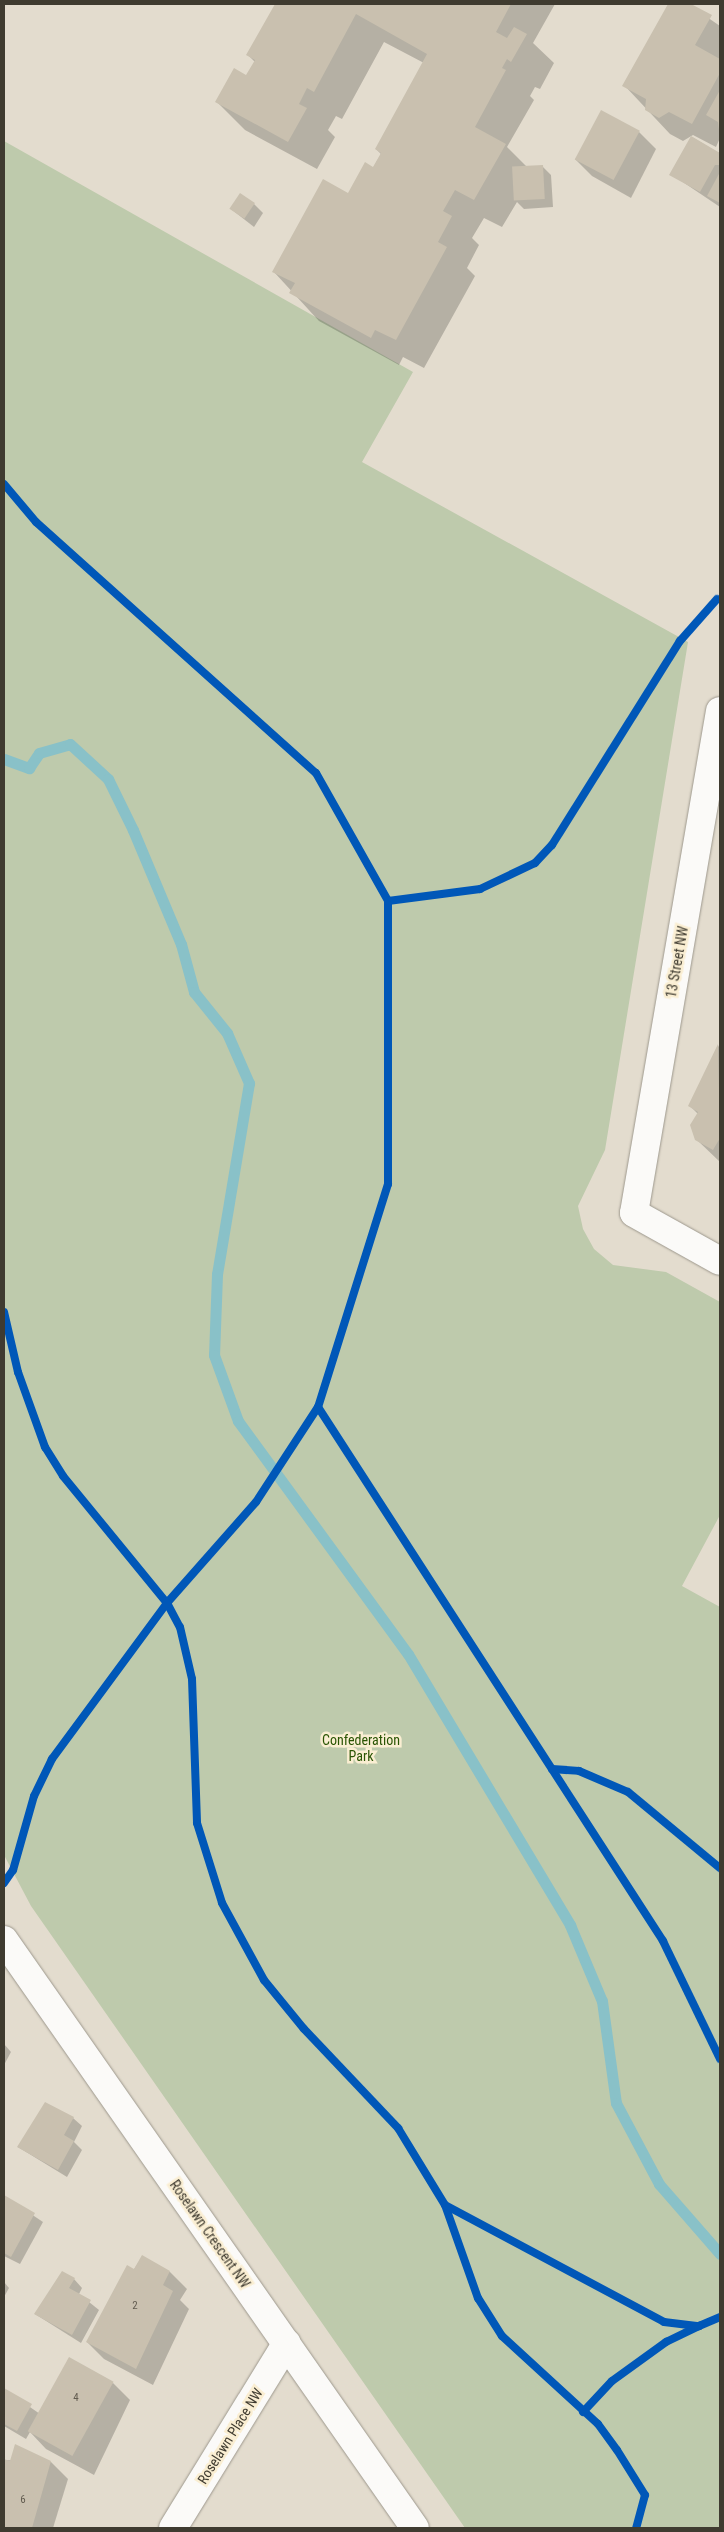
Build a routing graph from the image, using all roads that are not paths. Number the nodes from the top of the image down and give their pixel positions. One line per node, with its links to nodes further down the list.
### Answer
1 (720, 711): 2 (street, 13 Street NW)
2 (720, 1261)
3 (4, 1940): 4 (street, Roselawn Crescent NW)
4 (287, 2343): 5 (street, Roselawn Place NW); 6 (street, Roselawn Crescent NW)
5 (173, 2528)
6 (415, 2528)

